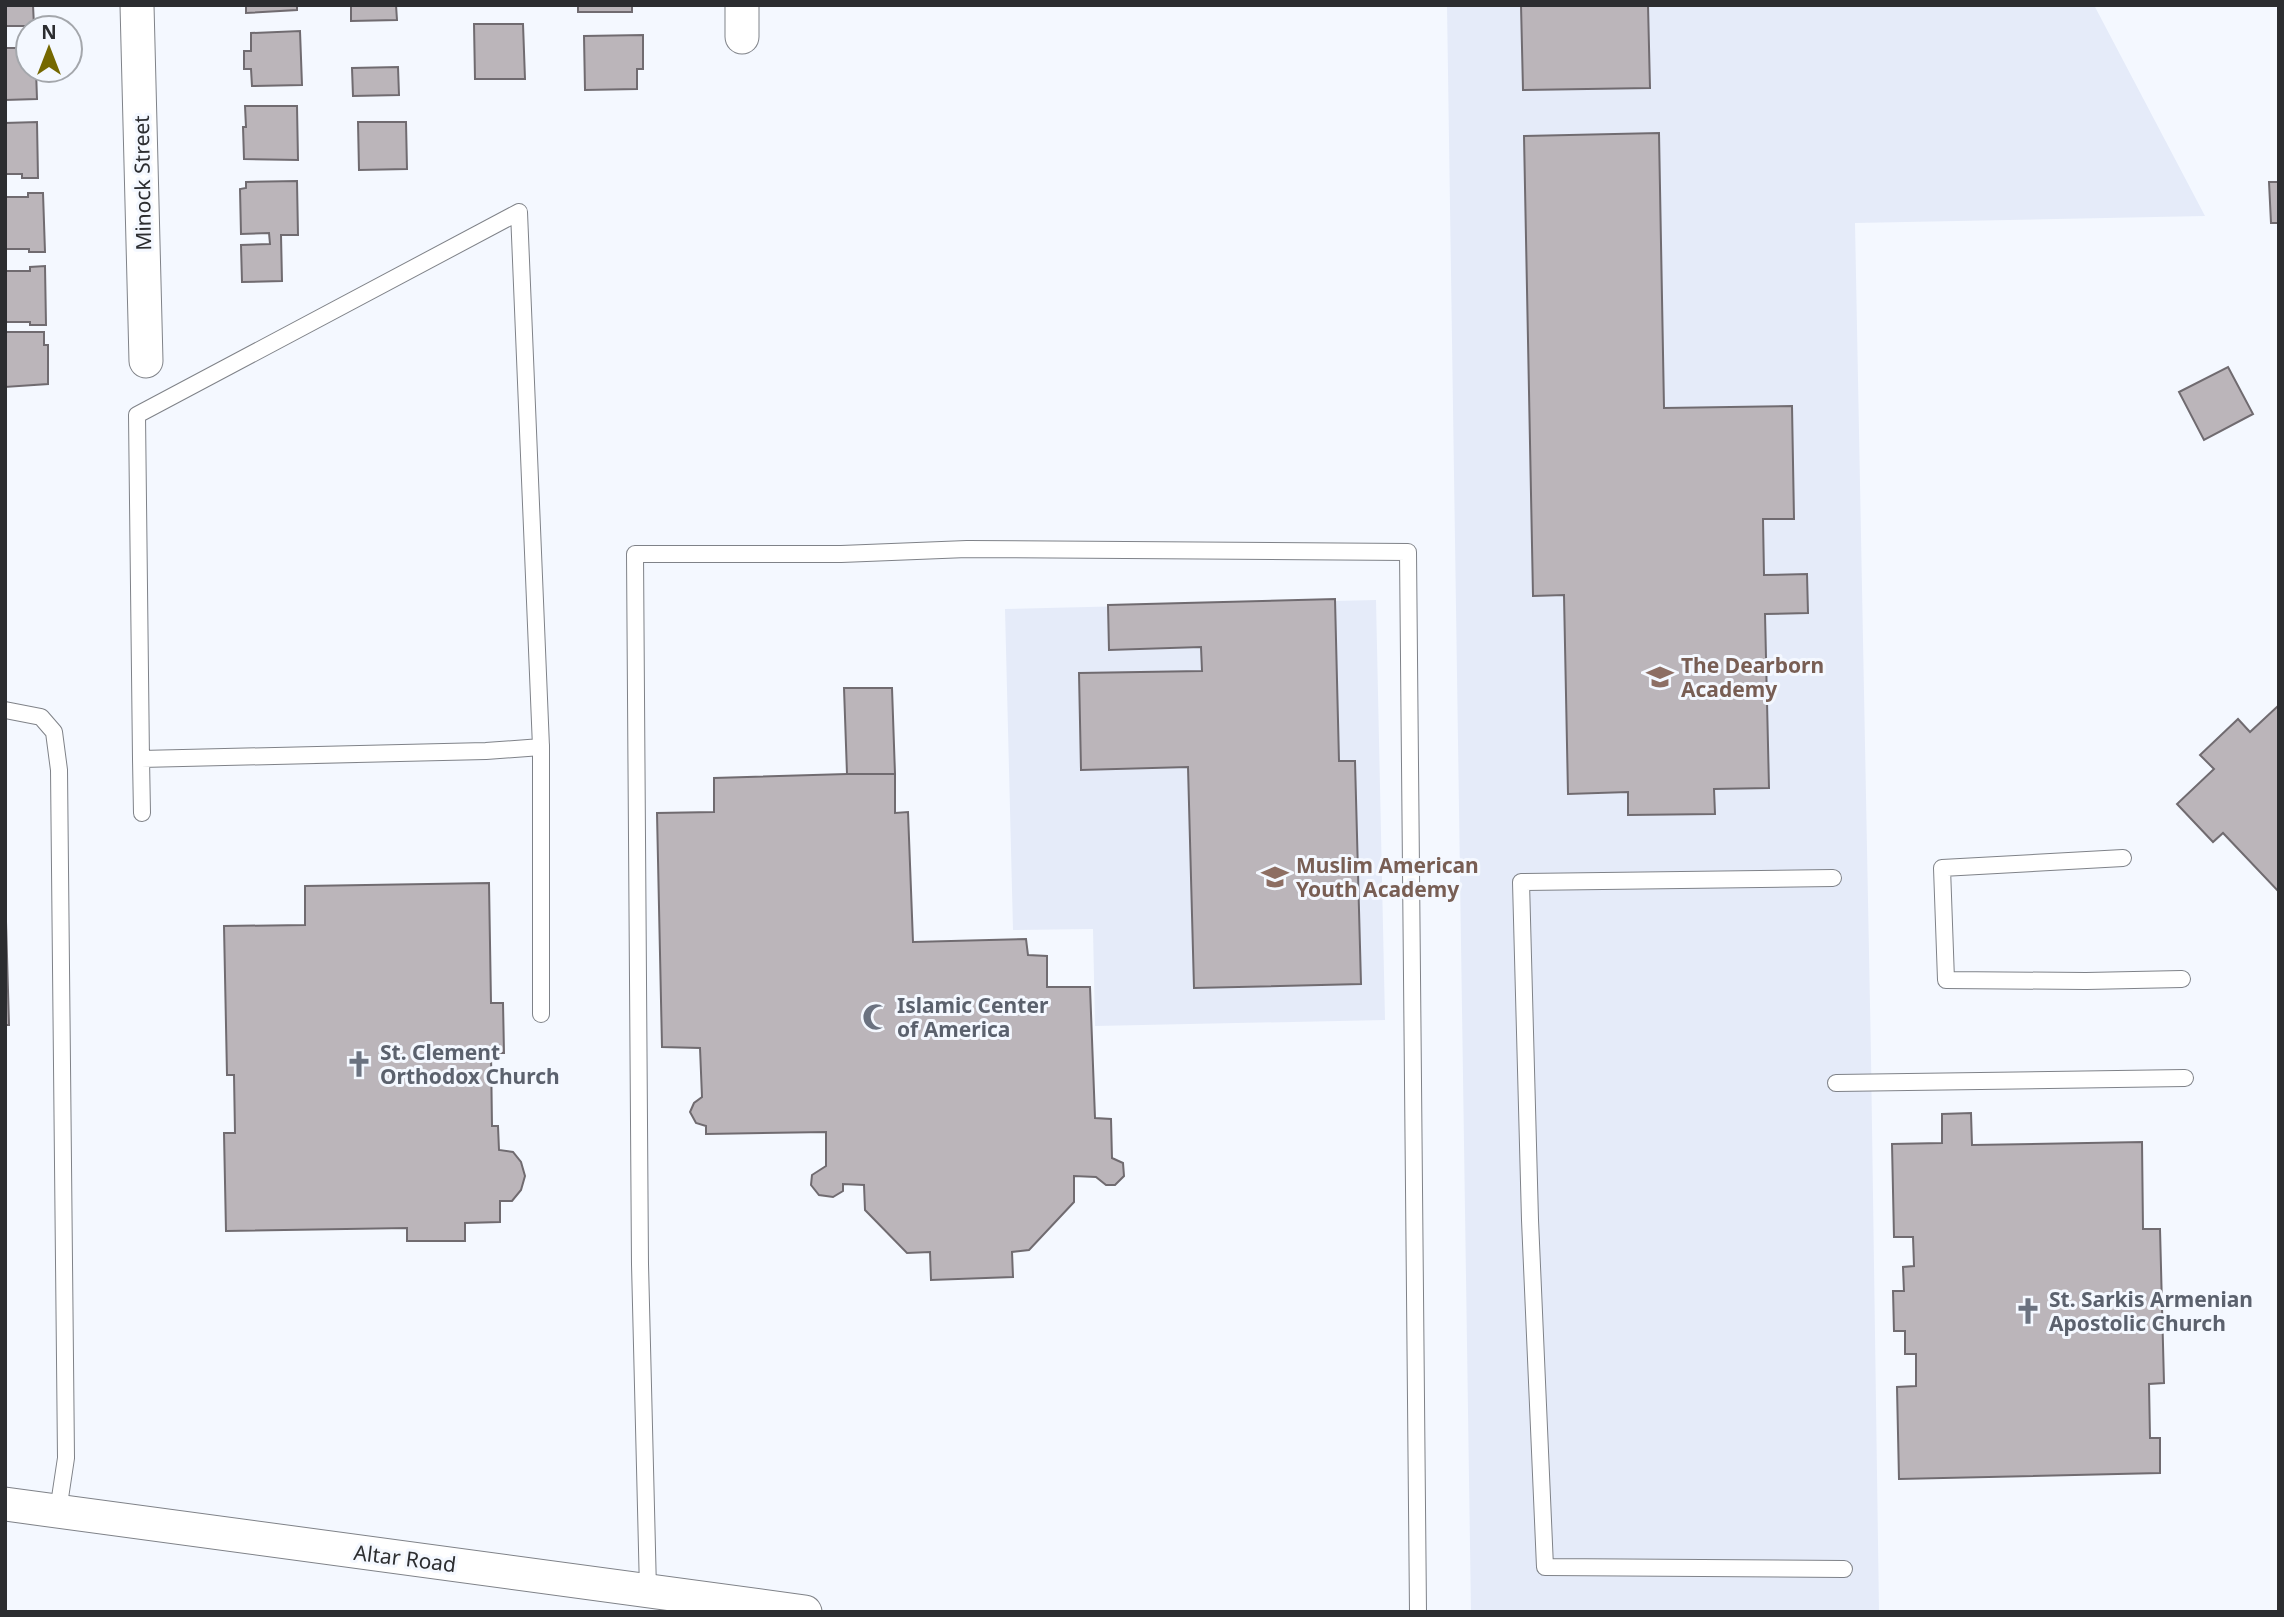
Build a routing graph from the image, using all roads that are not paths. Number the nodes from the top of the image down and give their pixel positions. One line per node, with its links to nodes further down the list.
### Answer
1 (137, 5): 2 (street, Minock Street)
2 (146, 361)
3 (5, 710): 14 (lane)
4 (541, 747): 5 (lane); 5 (lane); 10 (lane)
5 (141, 759): 6 (lane)
6 (142, 813)
7 (2123, 858): 9 (lane)
8 (1833, 878): 15 (lane)
9 (2182, 979)
10 (541, 1014)
11 (2185, 1079): 12 (lane)
12 (1836, 1083)
13 (5, 1504): 14 (street, Altar Road)
14 (58, 1511): 16 (street, Altar Road)
15 (1844, 1569)
16 (648, 1590): 17 (street, Altar Road); 18 (lane)
17 (805, 1612)
18 (1418, 1612)

